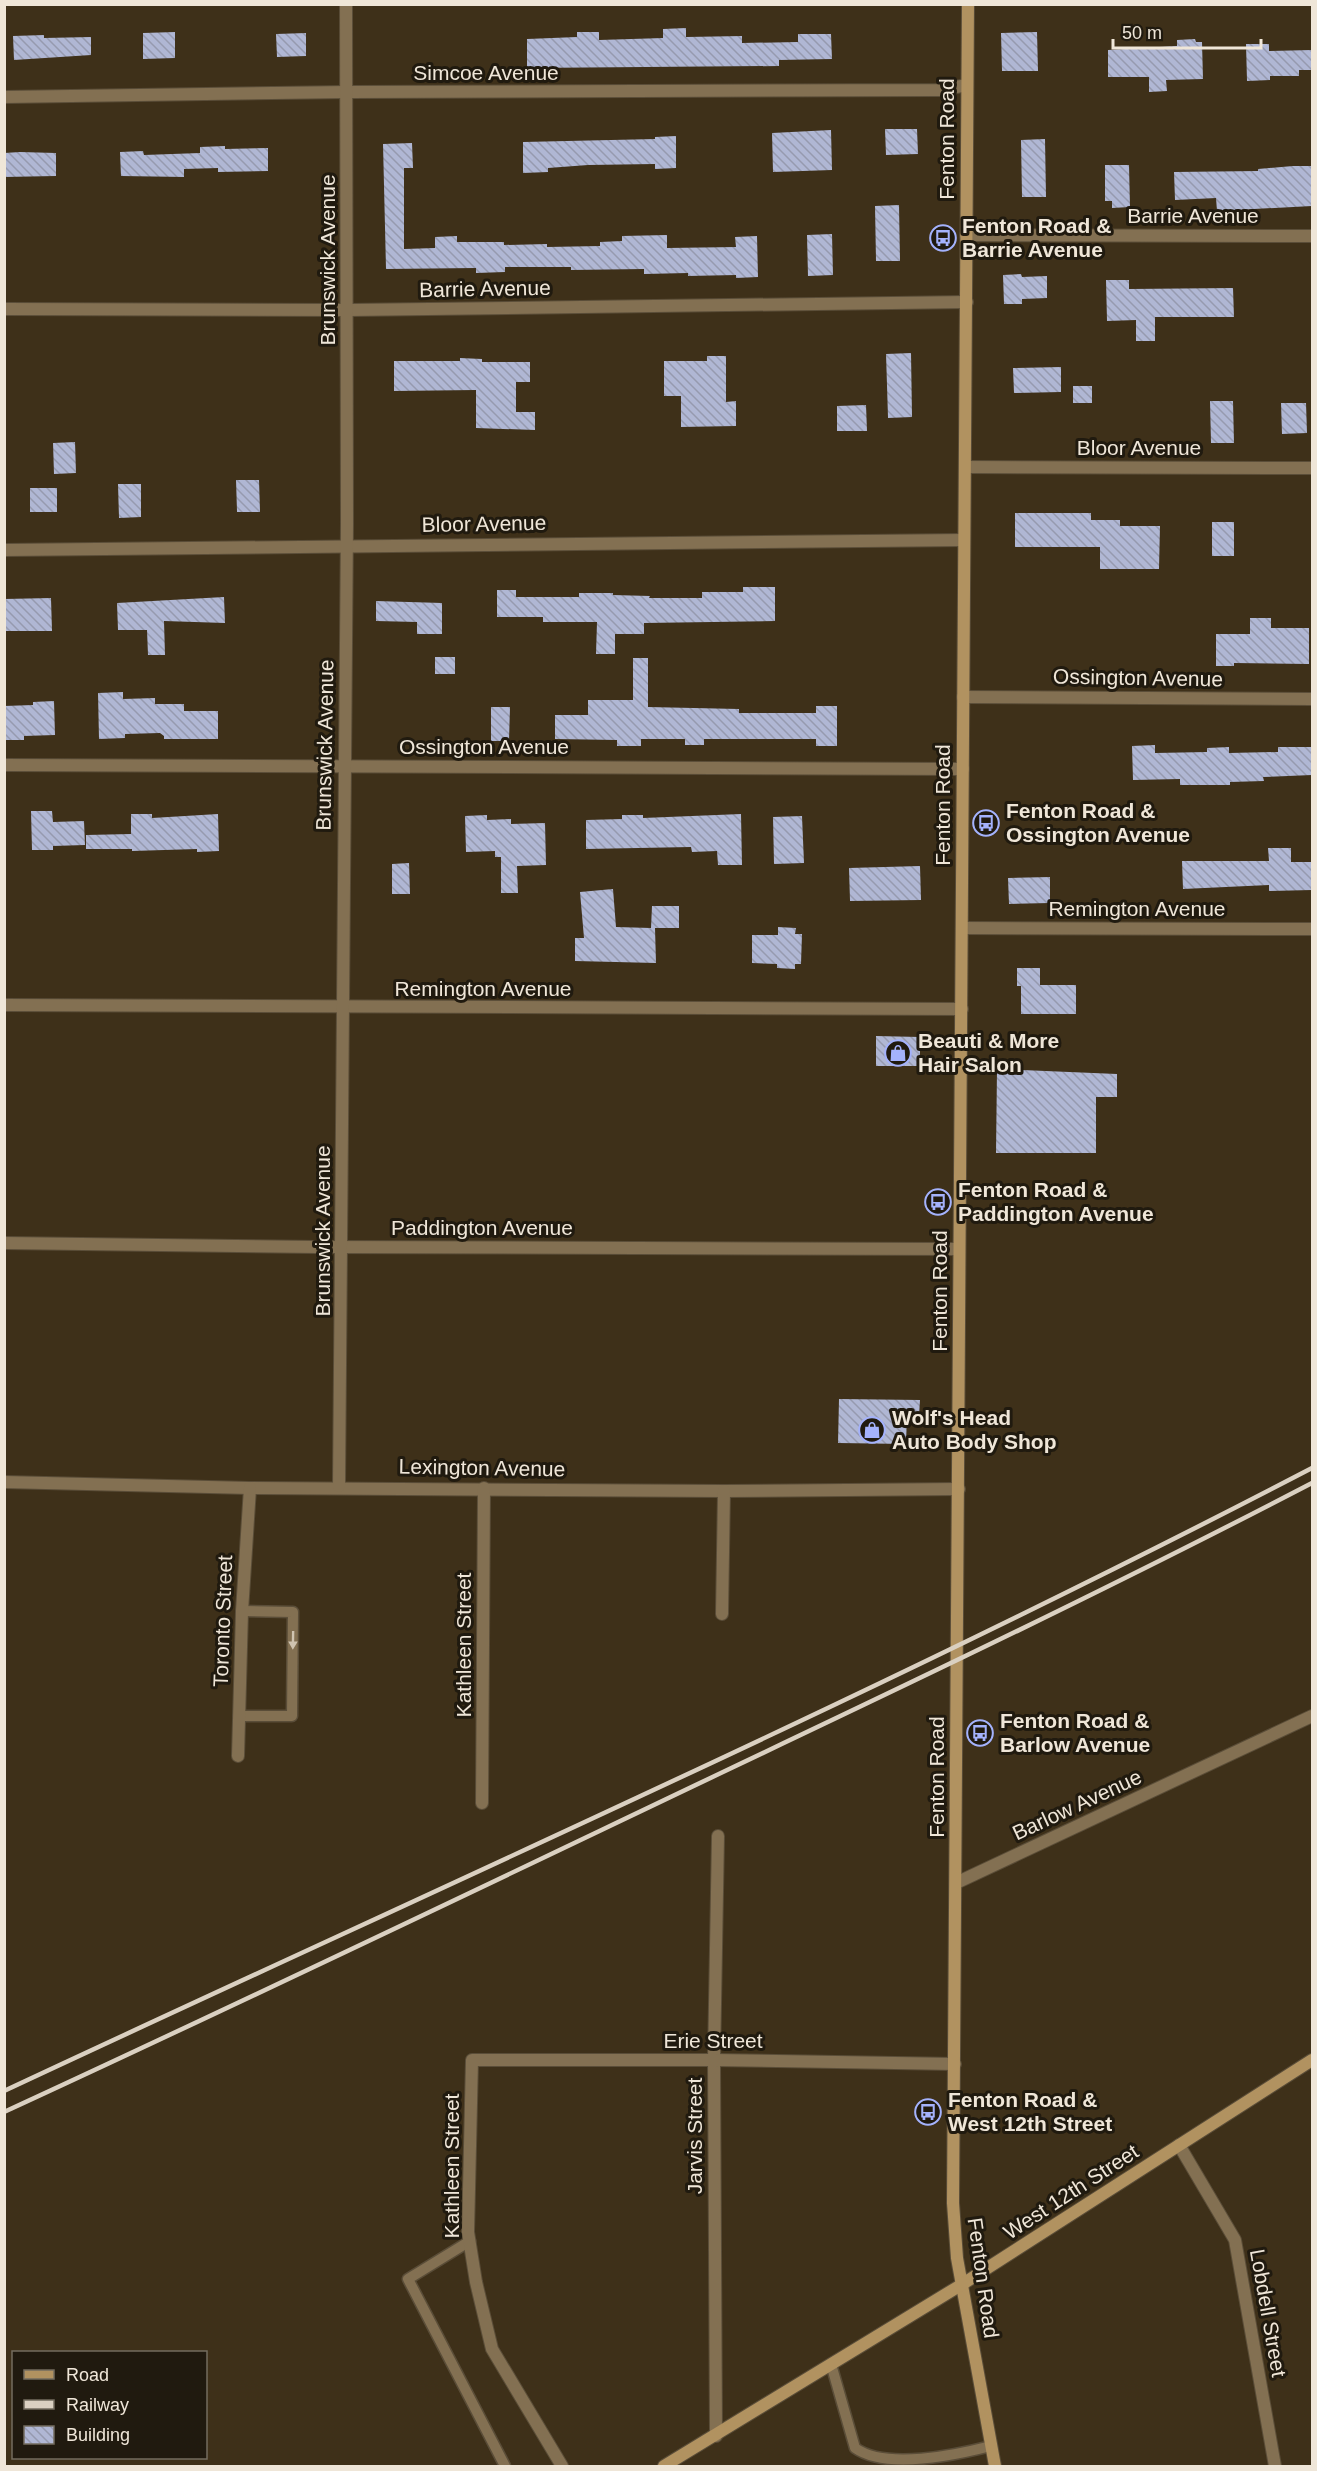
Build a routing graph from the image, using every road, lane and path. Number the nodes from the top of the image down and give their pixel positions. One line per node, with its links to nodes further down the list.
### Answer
1 (346, 4): 4 (street, Brunswick Avenue)
2 (968, 4): 3 (street, Fenton Road)
3 (967, 85): 4 (street, Simcoe Avenue); 6 (street, Fenton Road)
4 (347, 92): 5 (street, Simcoe Avenue); 10 (street, Brunswick Avenue)
5 (4, 97)
6 (966, 235): 7 (street, Barrie Avenue); 8 (street, Fenton Road)
7 (1312, 237)
8 (967, 302): 10 (street, Barrie Avenue); 11 (street, Fenton Road)
9 (4, 309): 10 (street, Barrie Avenue)
10 (348, 310): 14 (street, Brunswick Avenue)
11 (965, 467): 12 (street, Bloor Avenue); 13 (street, Fenton Road)
12 (1312, 468)
13 (964, 540): 14 (street, Bloor Avenue); 16 (street, Fenton Road)
14 (347, 545): 15 (street, Bloor Avenue); 19 (street, Brunswick Avenue)
15 (4, 550)
16 (963, 697): 17 (street, Ossington Avenue); 20 (street, Fenton Road)
17 (1312, 699)
18 (4, 765): 19 (street, Ossington Avenue)
19 (344, 765): 20 (street, Ossington Avenue); 24 (street, Brunswick Avenue)
20 (963, 769): 21 (street, Fenton Road)
21 (962, 928): 22 (street, Remington Avenue); 25 (street, Fenton Road)
22 (1312, 929)
23 (4, 1005): 24 (street, Remington Avenue)
24 (343, 1008): 25 (street, Remington Avenue); 27 (street, Brunswick Avenue)
25 (962, 1009): 28 (street, Fenton Road)
26 (4, 1243): 27 (street, Paddington Avenue)
27 (342, 1247): 28 (street, Paddington Avenue); 30 (street, Brunswick Avenue)
28 (959, 1249): 33 (street, Fenton Road)
29 (4, 1482): 31 (street, Lexington Avenue)
30 (339, 1486): 31 (street, Lexington Avenue); 32 (street, Lexington Avenue)
31 (250, 1488): 35 (street, Toronto Street)
32 (484, 1488): 34 (street, Lexington Avenue); 40 (street, Kathleen Street)
33 (959, 1489): 34 (street, Lexington Avenue); 42 (street, Fenton Road)
34 (724, 1491): 36 (street)
35 (242, 1611): 37 (street, Toronto Street); 37 (lane, one-way to 37)
36 (722, 1614)
37 (239, 1716): 39 (street, Toronto Street)
38 (1312, 1716): 42 (street, Barlow Avenue)
39 (238, 1756)
40 (482, 1803)
41 (718, 1836): 44 (street, Jarvis Street)
42 (956, 1883): 46 (street, Fenton Road)
43 (472, 2060): 44 (street, Erie Street); 48 (street, Kathleen Street)
44 (714, 2060): 46 (street, Erie Street); 51 (street, Jarvis Street)
45 (1312, 2060): 47 (street, West 12th Street)
46 (955, 2064): 49 (street, Fenton Road)
47 (1179, 2145): 49 (street, West 12th Street); 57 (street, Lobdell Street)
48 (470, 2241): 53 (lane); 54 (street, Kathleen Street)
49 (961, 2285): 50 (street, West 12th Street); 52 (street, Fenton Road)
50 (831, 2364): 51 (street, West 12th Street); 52 (lane)
51 (716, 2436): 55 (street, West 12th Street)
52 (991, 2446): 56 (street, Fenton Road)
53 (506, 2466)
54 (562, 2466)
55 (664, 2466)
56 (995, 2466)
57 (1275, 2466)

